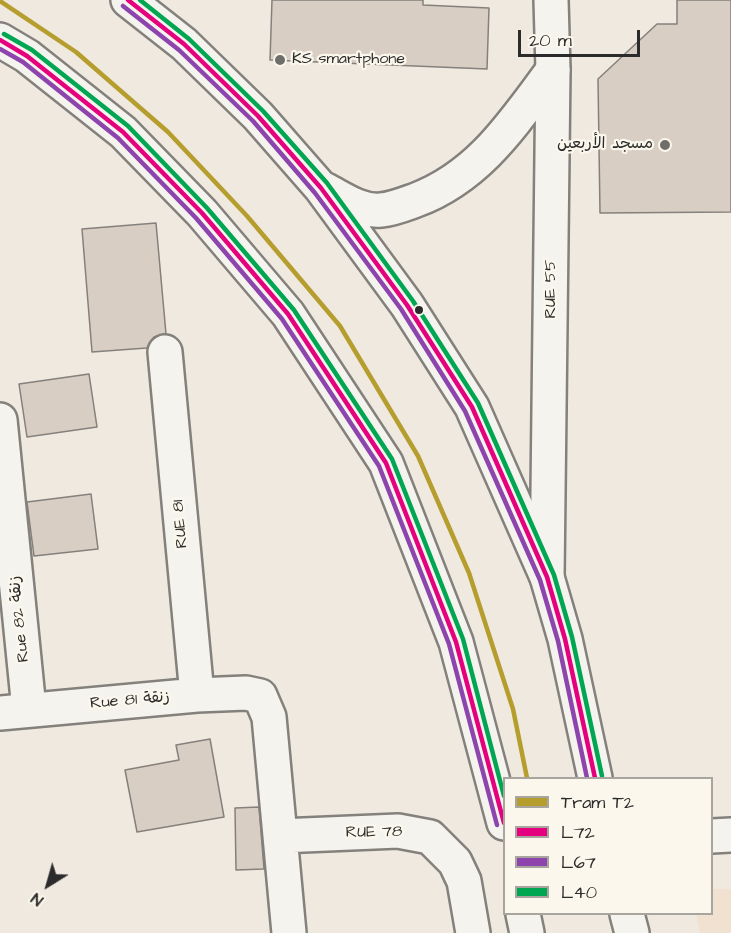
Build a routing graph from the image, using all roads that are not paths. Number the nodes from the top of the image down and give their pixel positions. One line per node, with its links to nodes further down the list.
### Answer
1 (128, 0): 5 (main road)
2 (550, 0): 4 (main road, RUE 55)
3 (0, 40): 12 (main road)
4 (553, 70): 5 (main road); 8 (main road, RUE 55)
5 (321, 188): 8 (main road)
6 (165, 352): 9 (main road, RUE 81)
7 (0, 420): 10 (main road, Rue 82 زنقة)
8 (547, 577): 11 (main road)
9 (197, 695): 10 (main road, Rue 81 زنقة); 14 (main road, Rue 81 زنقة)
10 (15, 711)
11 (595, 777)
12 (503, 819)
13 (731, 835): 15 (main road)
14 (280, 836): 18 (main road); 19 (main road, RUE 78)
15 (713, 836)
16 (523, 915): 20 (main road)
17 (627, 915): 21 (main road)
18 (289, 933)
19 (473, 933)
20 (528, 933)
21 (632, 933)

